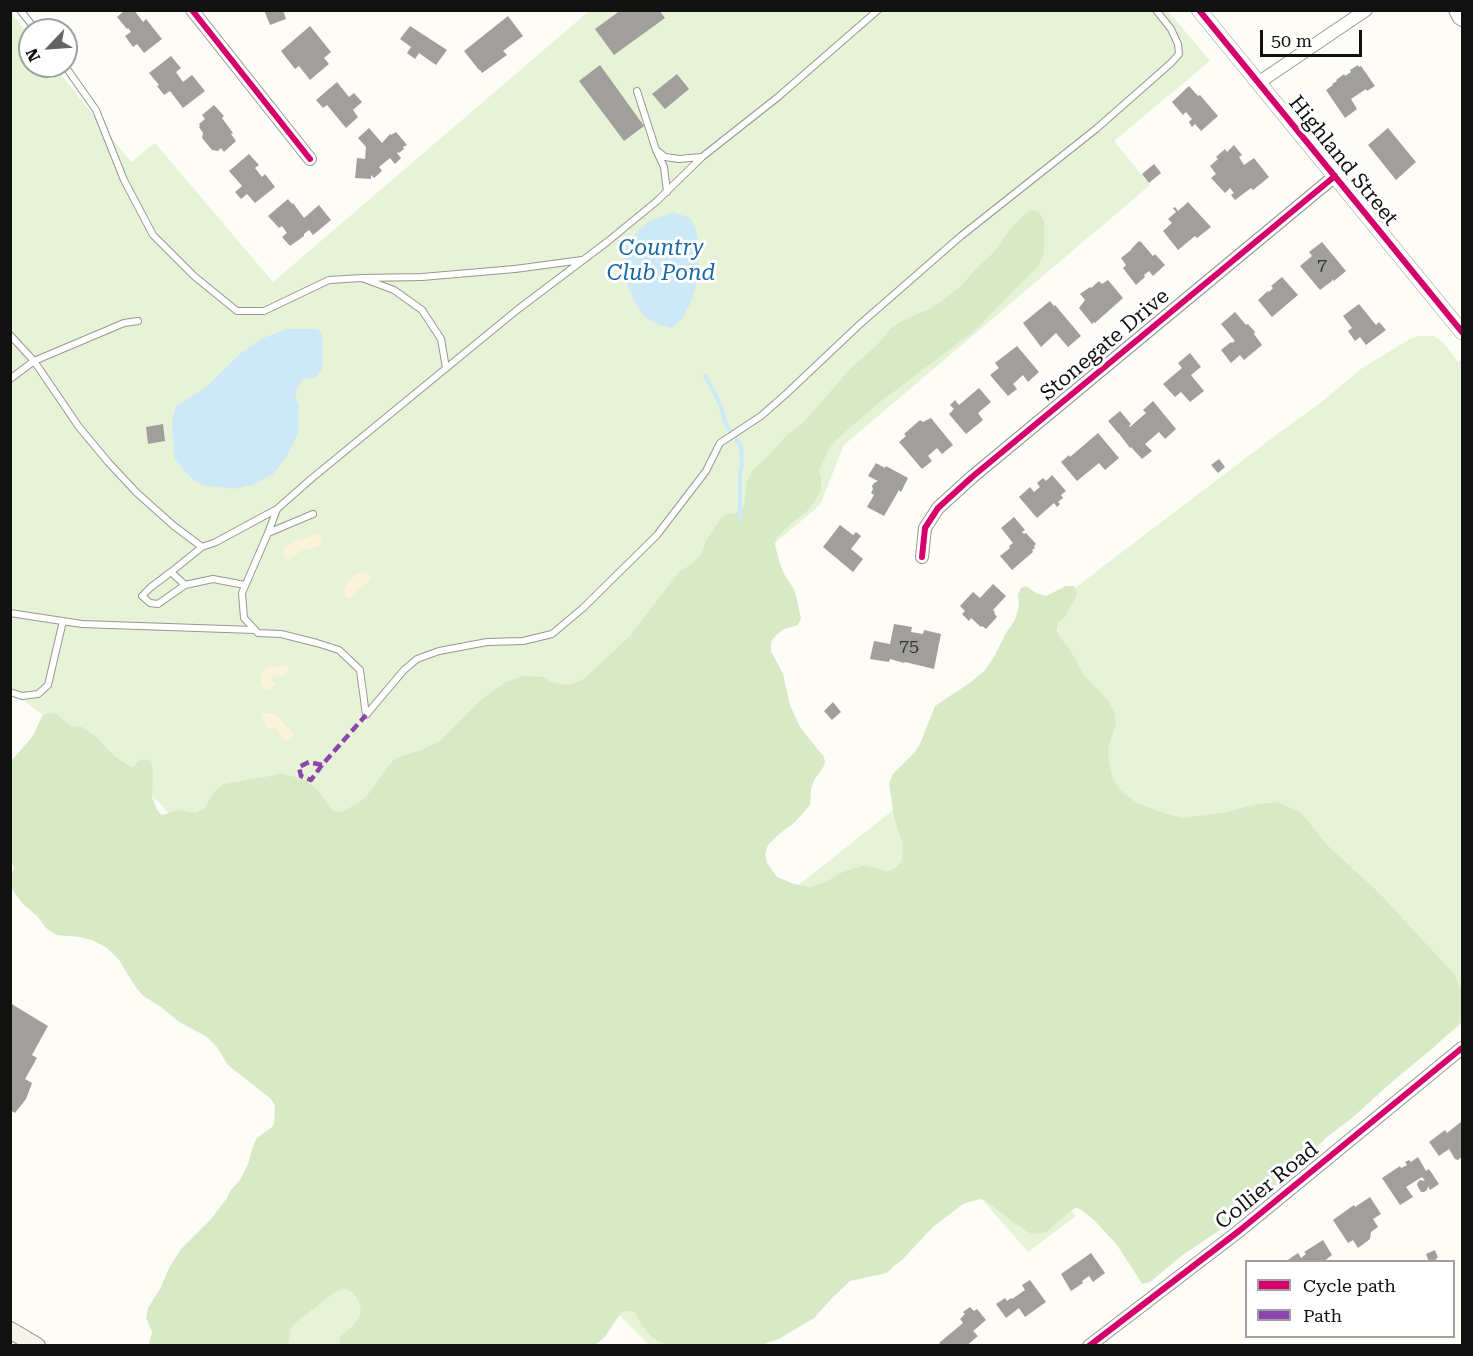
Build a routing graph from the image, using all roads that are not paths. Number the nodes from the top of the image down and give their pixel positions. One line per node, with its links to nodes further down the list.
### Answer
1 (192, 10): 13 (street)
2 (878, 10): 12 (lane)
3 (1156, 10): 34 (lane)
4 (1199, 10): 9 (street, Highland Street)
5 (1366, 10): 9 (street)
6 (1455, 10): 7 (street)
7 (1462, 20)
8 (73, 78): 17 (lane)
9 (1258, 83): 14 (street, Highland Street)
10 (637, 91): 11 (lane)
11 (656, 150): 12 (lane); 15 (lane)
12 (702, 157): 15 (lane)
13 (310, 159)
14 (1335, 176): 19 (street, Highland Street); 28 (street, Stonegate Drive)
15 (667, 192): 16 (lane)
16 (583, 260): 17 (lane); 22 (lane)
17 (362, 278): 22 (lane)
18 (138, 321): 21 (lane)
19 (1461, 328)
20 (10, 335): 21 (lane)
21 (34, 361): 23 (lane); 27 (lane)
22 (446, 368): 24 (lane)
23 (10, 379)
24 (277, 509): 26 (lane); 27 (lane)
25 (313, 514): 26 (lane)
26 (268, 533): 31 (lane)
27 (202, 547): 29 (lane)
28 (922, 557)
29 (171, 572): 30 (lane); 30 (lane)
30 (185, 585): 31 (lane)
31 (245, 585): 34 (lane)
32 (10, 613): 33 (lane)
33 (63, 621): 34 (lane); 35 (lane)
34 (255, 630)
35 (10, 692)
36 (1462, 1048): 39 (street, Collier Road)
37 (10, 1330): 38 (main road)
38 (37, 1346)
39 (1089, 1346)

